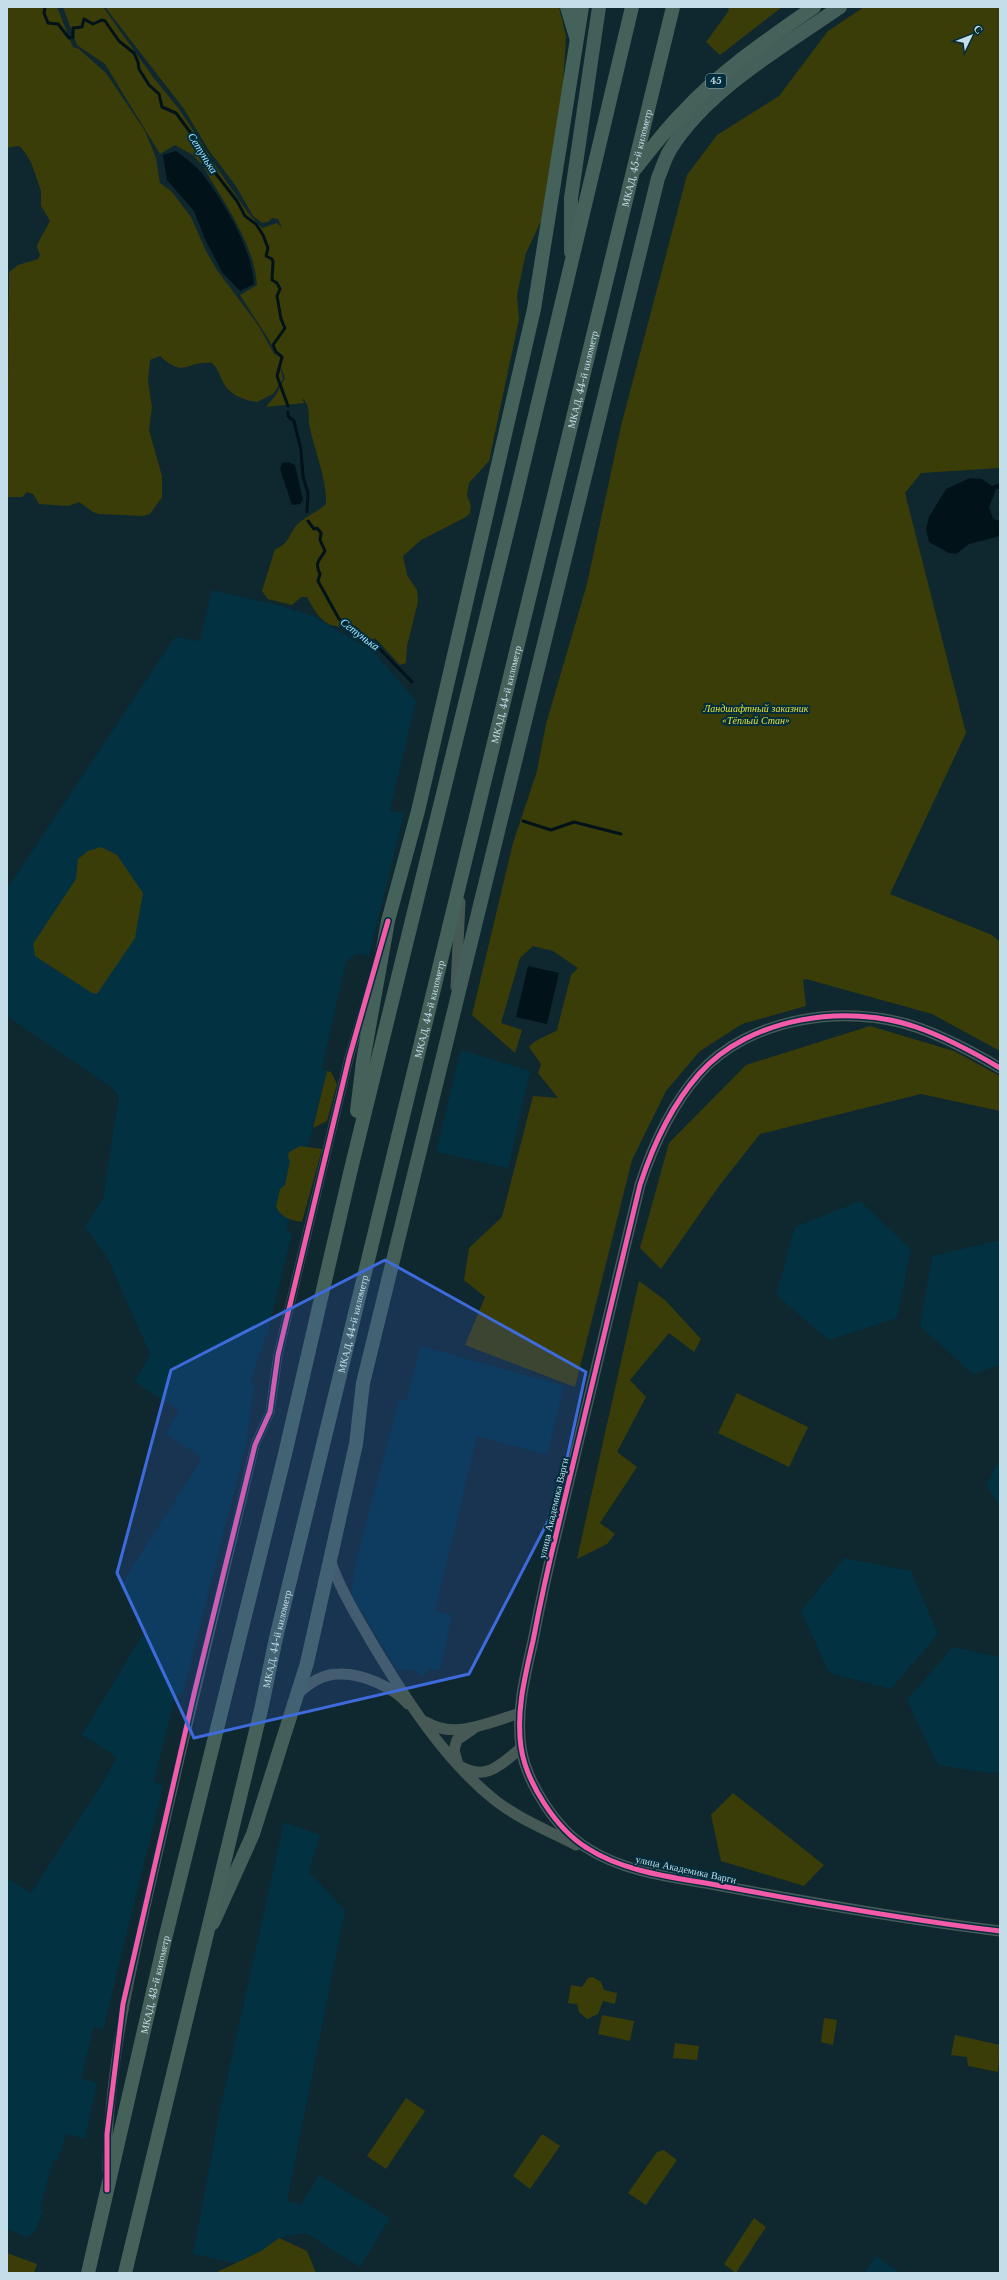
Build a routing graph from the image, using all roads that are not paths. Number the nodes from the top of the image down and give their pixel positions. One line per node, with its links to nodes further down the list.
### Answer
1 (567, 7): 8 (highway)
2 (582, 7): 8 (highway)
3 (599, 7): 10 (main road)
4 (632, 7): 10 (highway)
5 (673, 7): 9 (highway, МКАД, 45-й километр)
6 (814, 7): 9 (highway, 45)
7 (840, 7): 14 (main road)
8 (578, 44): 13 (highway)
9 (634, 172): 11 (highway, МКАД, 45-й километр)
10 (571, 267): 16 (highway)
11 (600, 309): 12 (highway, МКАД, 44-й километр)
12 (461, 876): 14 (street); 26 (highway, МКАД, 44-й километр)
13 (388, 921): 16 (highway); 27 (street)
14 (455, 1009): 17 (main road)
15 (1000, 1068): 19 (street, улица Академика Варги)
16 (350, 1173): 27 (highway, МКАД, 43-й километр)
17 (330, 1560): 18 (main road); 20 (street)
18 (298, 1694): 20 (street); 26 (main road)
19 (520, 1713): 21 (street); 22 (street, улица Академика Варги)
20 (422, 1720): 21 (street); 23 (street)
21 (483, 1725): 23 (street)
22 (521, 1748): 23 (street); 24 (street, улица Академика Варги)
23 (458, 1765): 24 (street)
24 (599, 1854): 25 (street, улица Академика Варги)
25 (1000, 1931)
26 (204, 1944): 29 (highway)
27 (107, 2190): 28 (highway, МКАД, 43-й километр)
28 (88, 2273)
29 (125, 2273)

